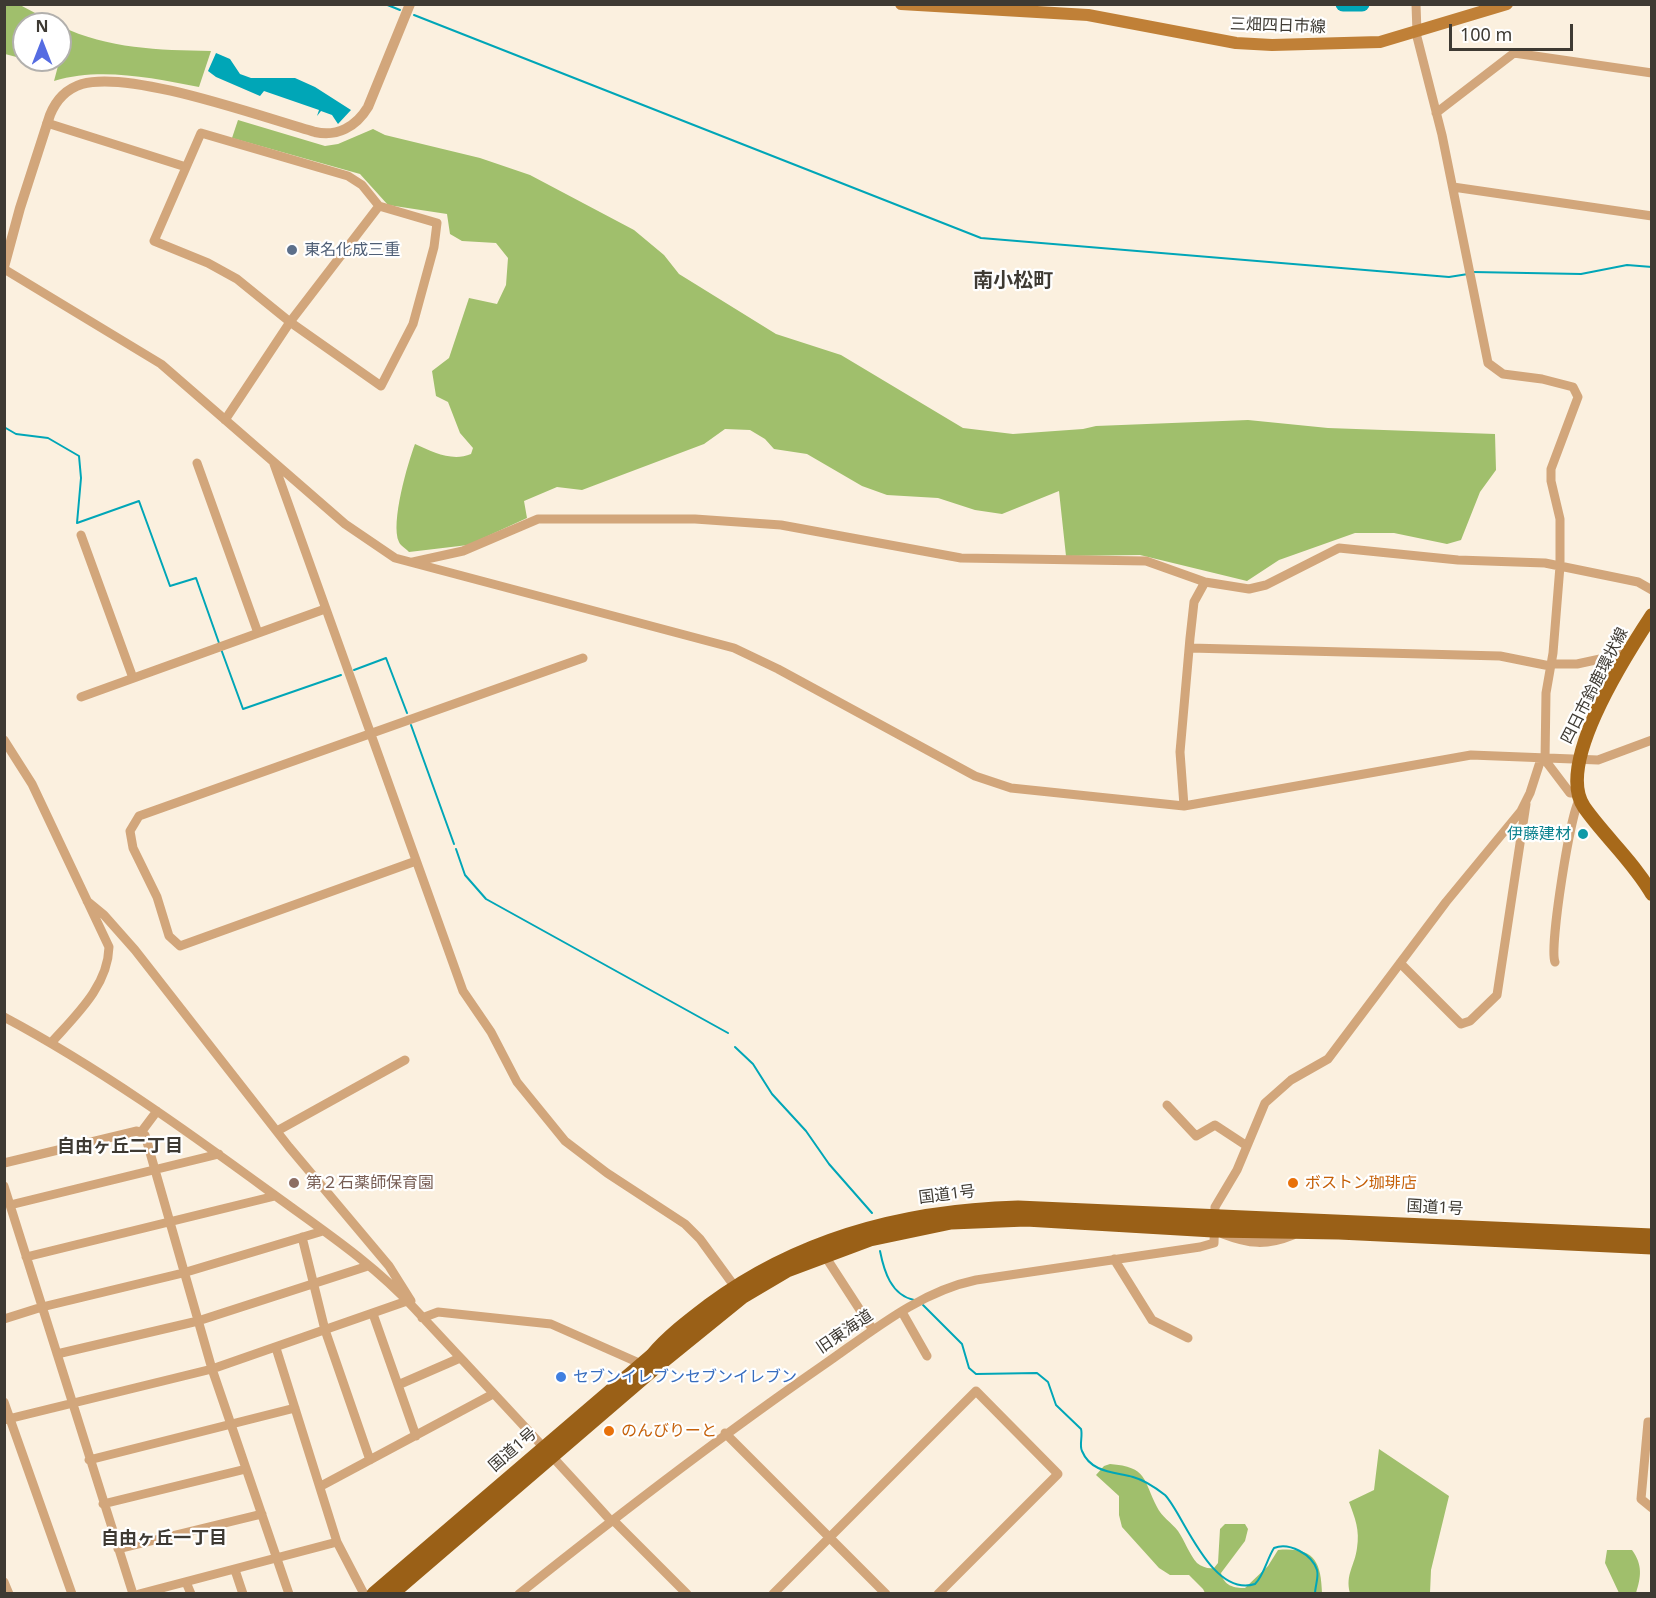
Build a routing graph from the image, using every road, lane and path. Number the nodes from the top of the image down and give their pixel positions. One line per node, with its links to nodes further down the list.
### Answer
1 (410, 4): 8 (street)
2 (901, 4): 5 (main road, 三畑四日市線)
3 (1416, 4): 5 (street)
4 (1507, 4): 5 (main road, 三畑四日市線)
5 (1417, 33): 7 (street)
6 (1652, 73): 7 (street)
7 (1436, 113): 10 (street)
8 (47, 123): 9 (street); 13 (street)
9 (186, 167): 11 (street); 14 (street)
10 (1453, 187): 12 (street); 20 (street)
11 (379, 206): 14 (street); 14 (street)
12 (1652, 216)
13 (4, 268): 15 (street)
14 (290, 322): 15 (street)
15 (225, 420): 17 (street)
16 (197, 463): 25 (street)
17 (274, 464): 19 (street); 23 (street)
18 (81, 535): 30 (street)
19 (411, 562): 21 (street); 39 (street)
20 (1560, 566): 21 (street); 22 (street); 29 (street)
21 (1205, 582): 26 (street)
22 (1652, 590)
23 (325, 609): 25 (street); 32 (street)
24 (1652, 615): 27 (main road, 四日市鈴鹿環状線)
25 (258, 633): 30 (street)
26 (1190, 648): 29 (street); 39 (street)
27 (1628, 653): 29 (street); 36 (main road, 四日市鈴鹿環状線)
28 (583, 658): 32 (street)
29 (1550, 665): 35 (street)
30 (133, 678): 31 (street)
31 (81, 697)
32 (369, 734): 40 (street); 40 (street)
33 (4, 740): 42 (street)
34 (1652, 740): 36 (street)
35 (1543, 759): 36 (street); 37 (street); 38 (street); 39 (street)
36 (1578, 759): 37 (main road, 四日市鈴鹿環状線)
37 (1579, 796): 41 (main road); 43 (street)
38 (1526, 802): 44 (street); 44 (street)
39 (1184, 806)
40 (416, 861): 75 (street)
41 (1652, 894)
42 (87, 901): 46 (street); 51 (street)
43 (1555, 962)
44 (1400, 963): 52 (street)
45 (4, 1017): 46 (street)
46 (51, 1043): 49 (street)
47 (405, 1060): 51 (street)
48 (1167, 1105): 52 (street)
49 (157, 1111): 50 (street); 53 (street)
50 (142, 1131): 54 (street); 55 (street)
51 (277, 1131): 76 (street)
52 (1247, 1146): 62 (street)
53 (219, 1154): 55 (street); 57 (street)
54 (4, 1162)
55 (154, 1170): 58 (street); 60 (street)
56 (4, 1186): 58 (street)
57 (275, 1196): 60 (street); 61 (street)
58 (10, 1205): 70 (street)
59 (986, 1214): 62 (highway, 国道1号); 69 (highway, 国道1号); 75 (highway, 国道1号)
60 (169, 1222): 70 (street); 73 (street)
61 (323, 1230): 67 (street); 72 (street)
62 (1213, 1230): 63 (highway, 国道1号); 63 (street); 64 (highway, 国道1号); 71 (street, 旧東海道)
63 (1301, 1232): 64 (highway, 国道1号)
64 (1490, 1234): 65 (highway, 国道1号)
65 (1530, 1236): 66 (highway, 国道1号); 68 (highway, 国道1号)
66 (1652, 1236)
67 (302, 1237): 73 (street); 74 (street)
68 (1652, 1247)
69 (825, 1256): 84 (street); 90 (highway, 国道1号)
70 (26, 1257): 77 (street)
71 (1114, 1259): 78 (street, 旧東海道); 85 (street)
72 (368, 1266): 74 (street); 76 (street)
73 (183, 1273): 77 (street); 82 (street)
74 (314, 1284): 82 (street); 83 (street)
75 (735, 1287): 90 (highway, 国道1号)
76 (410, 1304): 79 (street); 80 (street)
77 (42, 1307): 81 (street); 87 (street)
78 (902, 1312): 84 (street, 旧東海道); 88 (street)
79 (373, 1314): 83 (street); 92 (street)
80 (422, 1318): 89 (street); 90 (street)
81 (4, 1319)
82 (198, 1321): 87 (street); 91 (street)
83 (325, 1330): 86 (street); 104 (street)
84 (873, 1330): 100 (street, 旧東海道)
85 (1188, 1338)
86 (276, 1348): 91 (street); 96 (street)
87 (57, 1354): 95 (street)
88 (927, 1356)
89 (460, 1358): 92 (street); 93 (street)
90 (648, 1367): 102 (highway, 国道1号)
91 (212, 1369): 95 (street); 99 (street)
92 (398, 1384): 101 (street)
93 (493, 1394): 101 (street); 102 (street)
94 (4, 1402): 97 (street)
95 (72, 1403): 97 (street); 103 (street)
96 (295, 1408): 99 (street); 106 (street)
97 (7, 1419): 119 (street)
98 (1652, 1422): 108 (street)
99 (230, 1423): 103 (street); 105 (street)
100 (725, 1432): 110 (street, 旧東海道); 111 (street)
101 (416, 1436): 104 (street)
102 (548, 1452): 110 (street); 126 (highway, 国道1号); 127 (highway, 国道1号)
103 (89, 1460): 107 (street)
104 (370, 1460): 106 (street)
105 (246, 1469): 107 (street); 109 (street)
106 (321, 1486): 112 (street)
107 (104, 1504): 113 (street)
108 (1652, 1508)
109 (262, 1514): 113 (street); 114 (street)
110 (612, 1521): 128 (street, 旧東海道); 129 (street)
111 (829, 1536): 130 (street); 131 (street); 132 (street)
112 (337, 1542): 114 (street); 125 (street)
113 (118, 1549): 120 (street)
114 (277, 1559): 115 (street); 124 (street)
115 (235, 1569): 117 (street); 123 (street)
116 (4, 1582): 118 (street)
117 (186, 1582): 121 (street); 122 (street)
118 (9, 1593)
119 (72, 1593)
120 (134, 1593)
121 (139, 1593)
122 (191, 1593)
123 (243, 1593)
124 (289, 1593)
125 (363, 1593)
126 (374, 1593)
127 (392, 1593)
128 (519, 1593)
129 (687, 1593)
130 (773, 1593)
131 (886, 1593)
132 (938, 1593)

